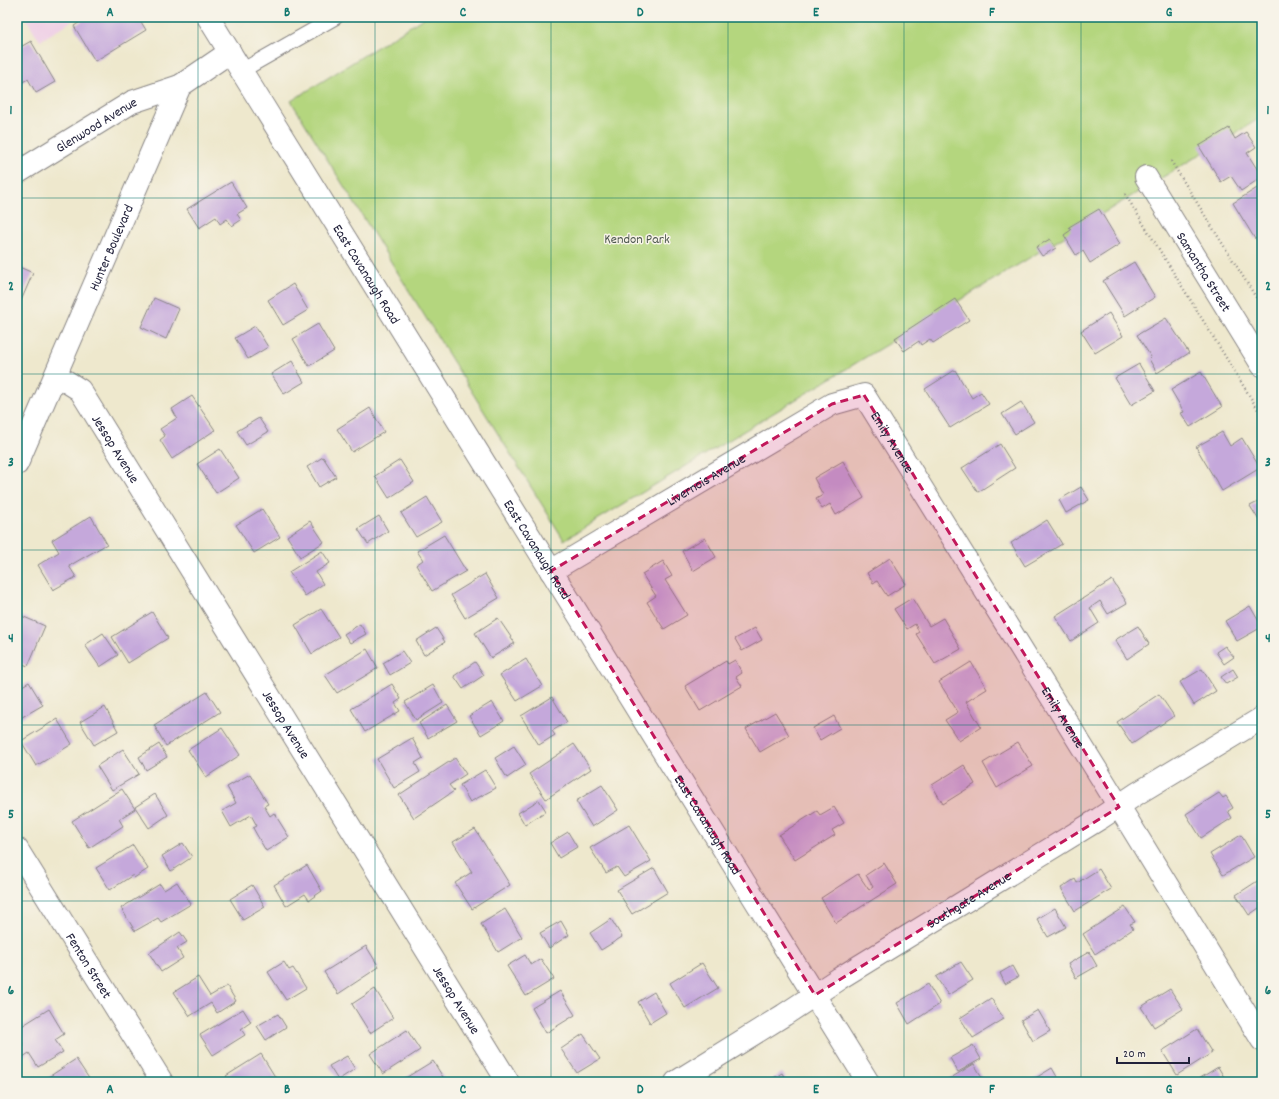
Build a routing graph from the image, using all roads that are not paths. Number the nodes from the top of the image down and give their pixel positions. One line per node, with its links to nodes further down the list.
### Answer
1 (208, 17): 3 (street, East Cavanaugh Road)
2 (336, 17): 3 (lane)
3 (236, 61): 4 (street); 11 (street, East Cavanaugh Road)
4 (180, 86): 5 (street, Glenwood Avenue); 8 (street, Hunter Boulevard)
5 (17, 173)
6 (1146, 177): 7 (street, Samantha Street)
7 (1262, 365)
8 (56, 375): 10 (street, Hunter Boulevard); 18 (street, Jessop Avenue)
9 (864, 395): 11 (street, Livernois Avenue); 13 (street, Emily Avenue)
10 (17, 464)
11 (551, 571): 15 (street, East Cavanaugh Road)
12 (1262, 718): 13 (street, Southgate Avenue)
13 (1119, 807): 15 (street, Southgate Avenue); 16 (street, Emily Avenue)
14 (17, 849): 17 (street, Fenton Street)
15 (815, 995): 19 (street, Southgate Avenue); 20 (street, East Cavanaugh Road)
16 (1262, 1040)
17 (162, 1082)
18 (508, 1082)
19 (676, 1082)
20 (868, 1082)

